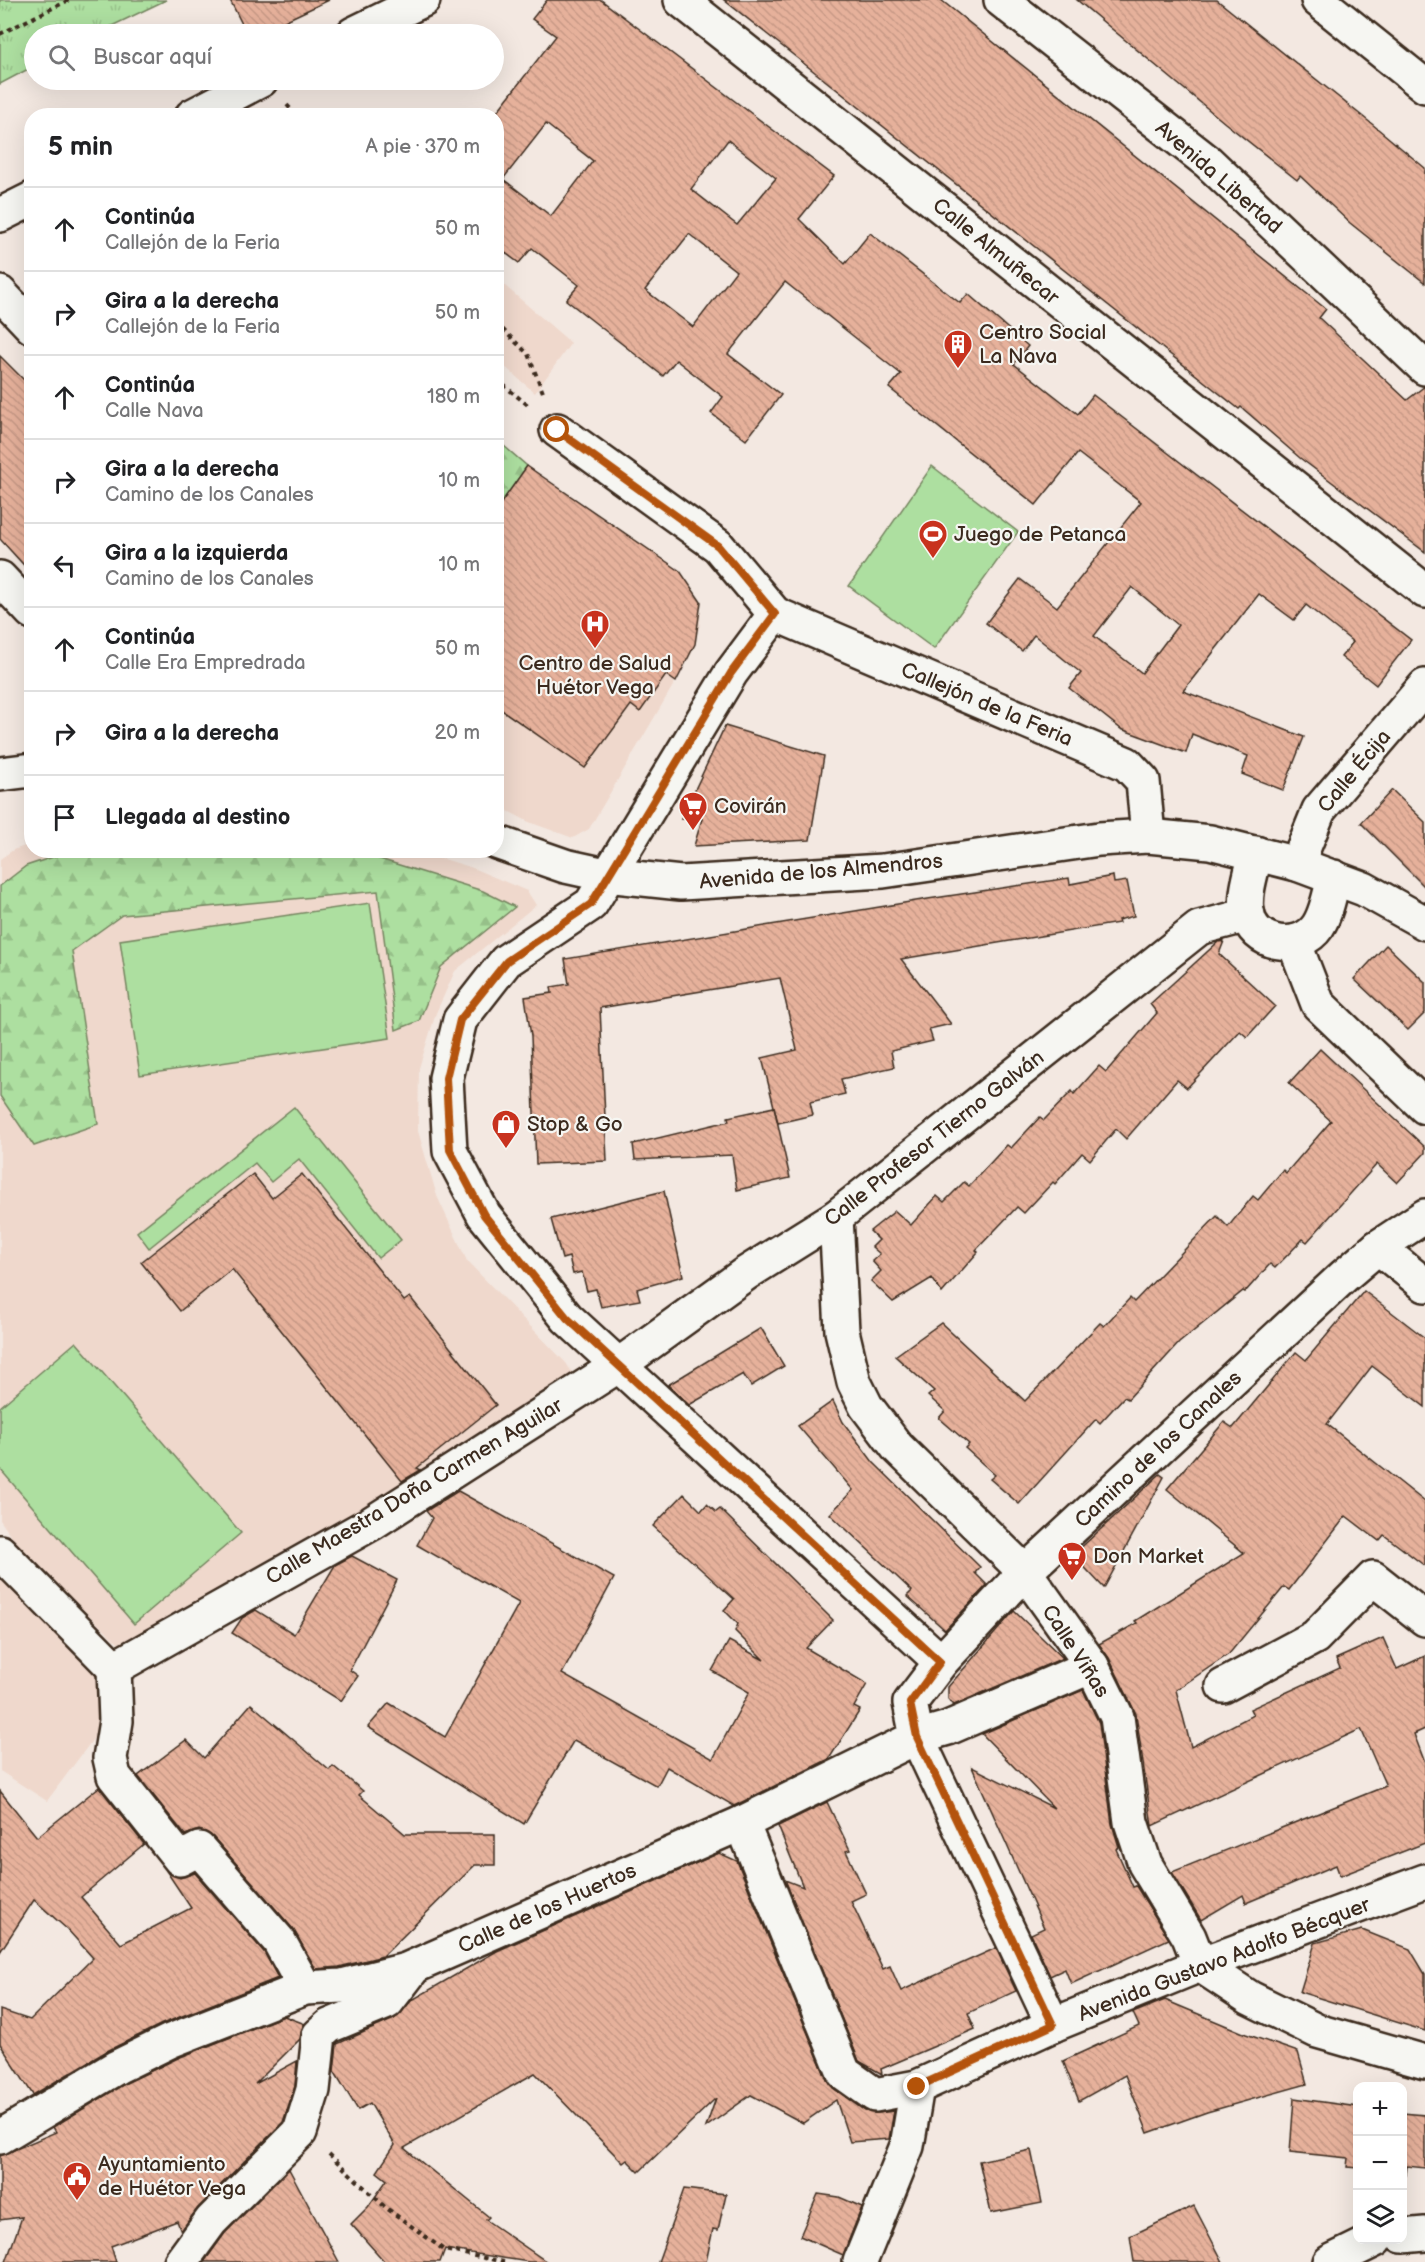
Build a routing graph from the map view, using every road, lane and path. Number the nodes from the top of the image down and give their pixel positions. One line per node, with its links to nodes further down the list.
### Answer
1 (69, 0): 7 (path)
2 (423, 0): 6 (street)
3 (681, 0): 19 (street, Calle Almuñecar)
4 (1001, 0): 16 (street, Avenida Libertad)
5 (1318, 0): 8 (street)
6 (374, 24)
7 (0, 34)
8 (1425, 86)
9 (242, 90): 10 (street)
10 (207, 108)
11 (24, 203): 12 (street)
12 (0, 216)
13 (0, 293): 14 (street)
14 (24, 318)
15 (504, 331): 17 (path)
16 (1425, 368)
17 (557, 430): 21 (street, Callejón de la Feria)
18 (0, 578): 20 (street)
19 (1425, 591)
20 (24, 604)
21 (775, 614): 25 (street, Callejón de la Feria); 29 (street)
22 (1425, 686): 28 (street, Calle Écija)
23 (24, 771): 24 (street)
24 (0, 774)
25 (1148, 836): 27 (street, Avenida de los Almendros); 29 (street, Avenida de los Almendros)
26 (504, 845): 29 (street, Avenida de los Almendros)
27 (1256, 853): 28 (street); 31 (street)
28 (1297, 864): 30 (street)
29 (606, 876): 39 (street)
30 (1334, 878): 32 (street); 33 (street)
31 (1248, 915): 33 (street); 36 (street, Calle Profesor Tierno Galván)
32 (1425, 923)
33 (1294, 942): 34 (street)
34 (1425, 1107)
35 (1425, 1216): 37 (street, Camino de los Canales)
36 (836, 1217): 39 (street, Calle Profesor Tierno Galván); 41 (street, Calle Viñas)
37 (1378, 1247): 38 (street); 41 (street, Camino de los Canales)
38 (1425, 1285)
39 (619, 1365): 43 (street); 45 (street, Calle Maestra Doña Carmen Aguilar)
40 (0, 1552): 45 (street)
41 (1025, 1572): 43 (street, Camino de los Canales); 44 (street, Calle Viñas)
42 (1425, 1619): 46 (street)
43 (940, 1662): 47 (street, Camino de los Canales)
44 (1092, 1666): 47 (street, Calle de los Huertos); 50 (street, Calle Viñas)
45 (114, 1668): 52 (street)
46 (1223, 1686)
47 (917, 1737): 48 (street, Calle de los Huertos); 53 (street, Camino de los Canales)
48 (742, 1823): 51 (street, Calle de los Huertos); 55 (street, Avenida Gustavo Adolfo Bécquer)
49 (1425, 1881): 50 (street, Avenida Gustavo Adolfo Bécquer)
50 (1200, 1965): 53 (street, Avenida Gustavo Adolfo Bécquer); 54 (street)
51 (414, 1966): 52 (street, Calle de los Huertos); 56 (street)
52 (305, 1988): 57 (street, Calle de los Huertos)
53 (1053, 2025): 55 (street, Avenida Gustavo Adolfo Bécquer)
54 (1425, 2062)
55 (917, 2087): 63 (street)
56 (300, 2132): 61 (street); 62 (path)
57 (0, 2137)
58 (1425, 2234): 59 (street)
59 (1407, 2236)
60 (1367, 2244): 64 (street)
61 (182, 2262)
62 (504, 2262)
63 (860, 2262)
64 (1330, 2262)

